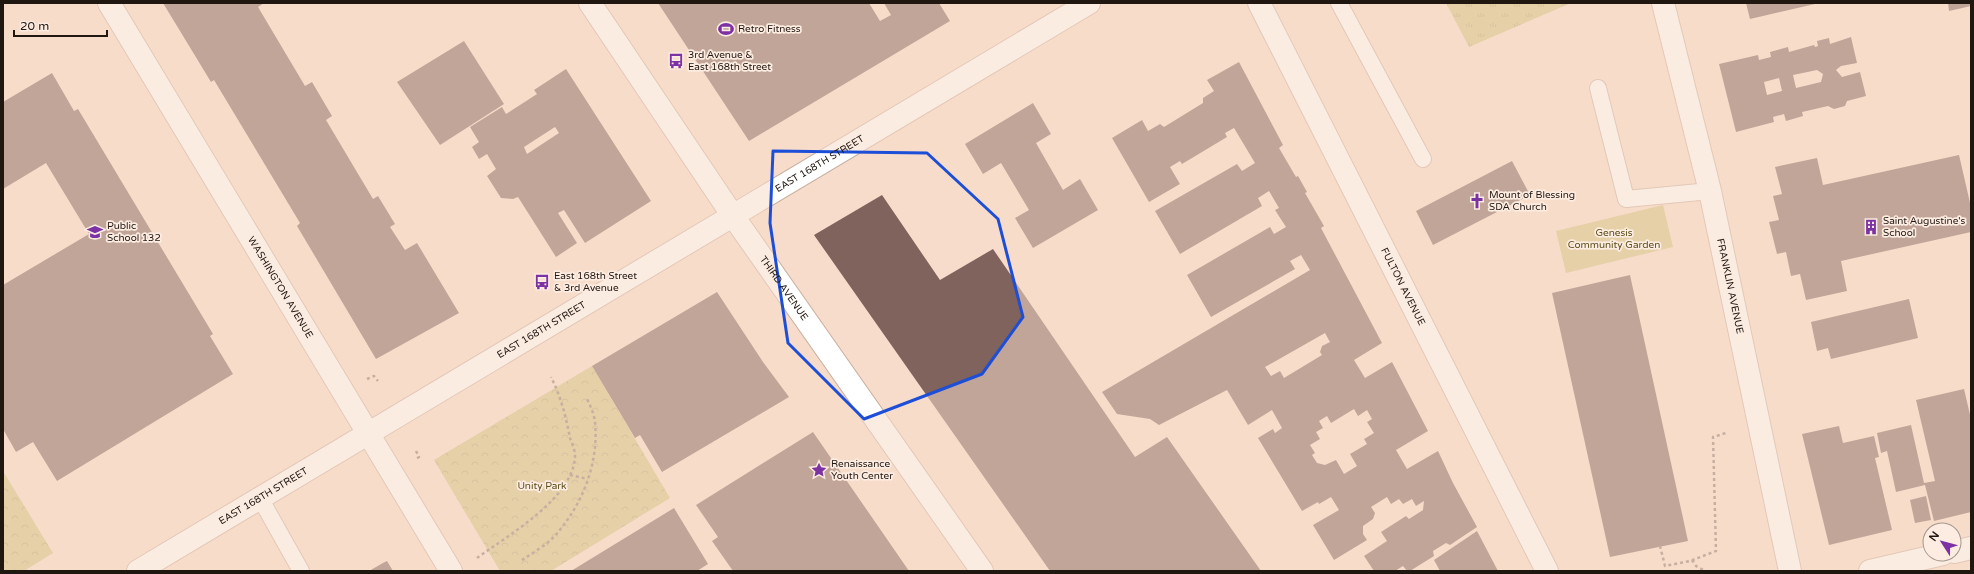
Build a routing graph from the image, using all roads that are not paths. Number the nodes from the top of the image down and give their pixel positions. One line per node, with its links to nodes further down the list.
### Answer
1 (109, 3): 11 (street, WASHINGTON AVENUE)
2 (590, 3): 10 (street, THIRD AVENUE)
3 (1089, 3): 10 (street, EAST 168TH STREET)
4 (1259, 3): 18 (street, FULTON AVENUE)
5 (1339, 3): 8 (lane)
6 (1663, 3): 9 (street, FRANKLIN AVENUE)
7 (1598, 88): 9 (lane)
8 (1423, 159)
9 (1710, 190): 19 (street, FRANKLIN AVENUE)
10 (733, 216): 11 (street, EAST 168TH STREET); 17 (street, THIRD AVENUE)
11 (369, 432): 12 (street, EAST 168TH STREET); 16 (street, WASHINGTON AVENUE)
12 (260, 498): 14 (street, EAST 168TH STREET); 15 (lane)
13 (1922, 559): 20 (street)
14 (138, 571)
15 (301, 571)
16 (452, 571)
17 (982, 571)
18 (1547, 571)
19 (1790, 571)
20 (1870, 571)

